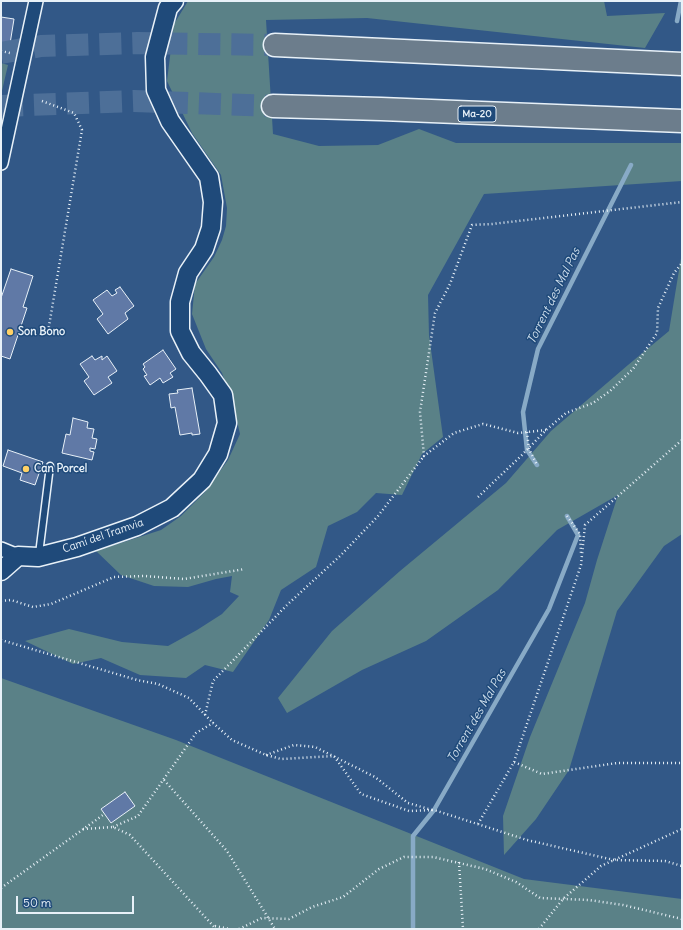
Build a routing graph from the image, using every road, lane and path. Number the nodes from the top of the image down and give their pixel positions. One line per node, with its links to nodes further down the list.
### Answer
1 (36, 1): 8 (street)
2 (174, 1): 23 (street, Camí del Tramvia)
3 (275, 46): 4 (highway)
4 (682, 64)
5 (42, 101): 11 (path)
6 (273, 106): 7 (highway, Ma-20)
7 (682, 121)
8 (1, 163)
9 (682, 202): 16 (path)
10 (682, 263): 12 (path)
11 (47, 338)
12 (546, 430): 13 (path); 15 (path)
13 (527, 432): 15 (path); 16 (path)
14 (682, 440): 24 (path)
15 (529, 449): 17 (path); 19 (path)
16 (424, 456): 29 (path)
17 (537, 465)
18 (50, 466): 23 (lane)
19 (478, 497)
20 (566, 516): 24 (path)
21 (1, 549): 22 (street)
22 (18, 556): 23 (street, Camí del Tramvia); 26 (street)
23 (38, 557)
24 (581, 565): 33 (path)
25 (245, 568): 27 (path)
26 (1, 571)
27 (1, 601)
28 (1, 640): 29 (path)
29 (205, 715): 30 (path)
30 (213, 723): 31 (path); 35 (path)
31 (266, 756): 32 (path); 32 (path)
32 (334, 756): 36 (path); 36 (path)
33 (514, 762): 34 (path); 38 (path)
34 (682, 763)
35 (164, 780): 39 (path); 47 (path)
36 (434, 810): 38 (path)
37 (103, 815): 40 (path)
38 (478, 824): 42 (path)
39 (113, 826): 40 (path); 49 (path)
40 (84, 829): 45 (path)
41 (682, 829): 42 (path)
42 (614, 860): 44 (path); 46 (path)
43 (459, 862): 46 (path); 47 (path); 54 (path)
44 (682, 866)
45 (1, 888)
46 (564, 899): 48 (path); 55 (path)
47 (269, 918): 52 (path); 53 (path)
48 (682, 919)
49 (214, 926): 50 (path); 51 (path)
50 (216, 929)
51 (230, 929)
52 (239, 929)
53 (275, 929)
54 (464, 929)
55 (539, 929)

